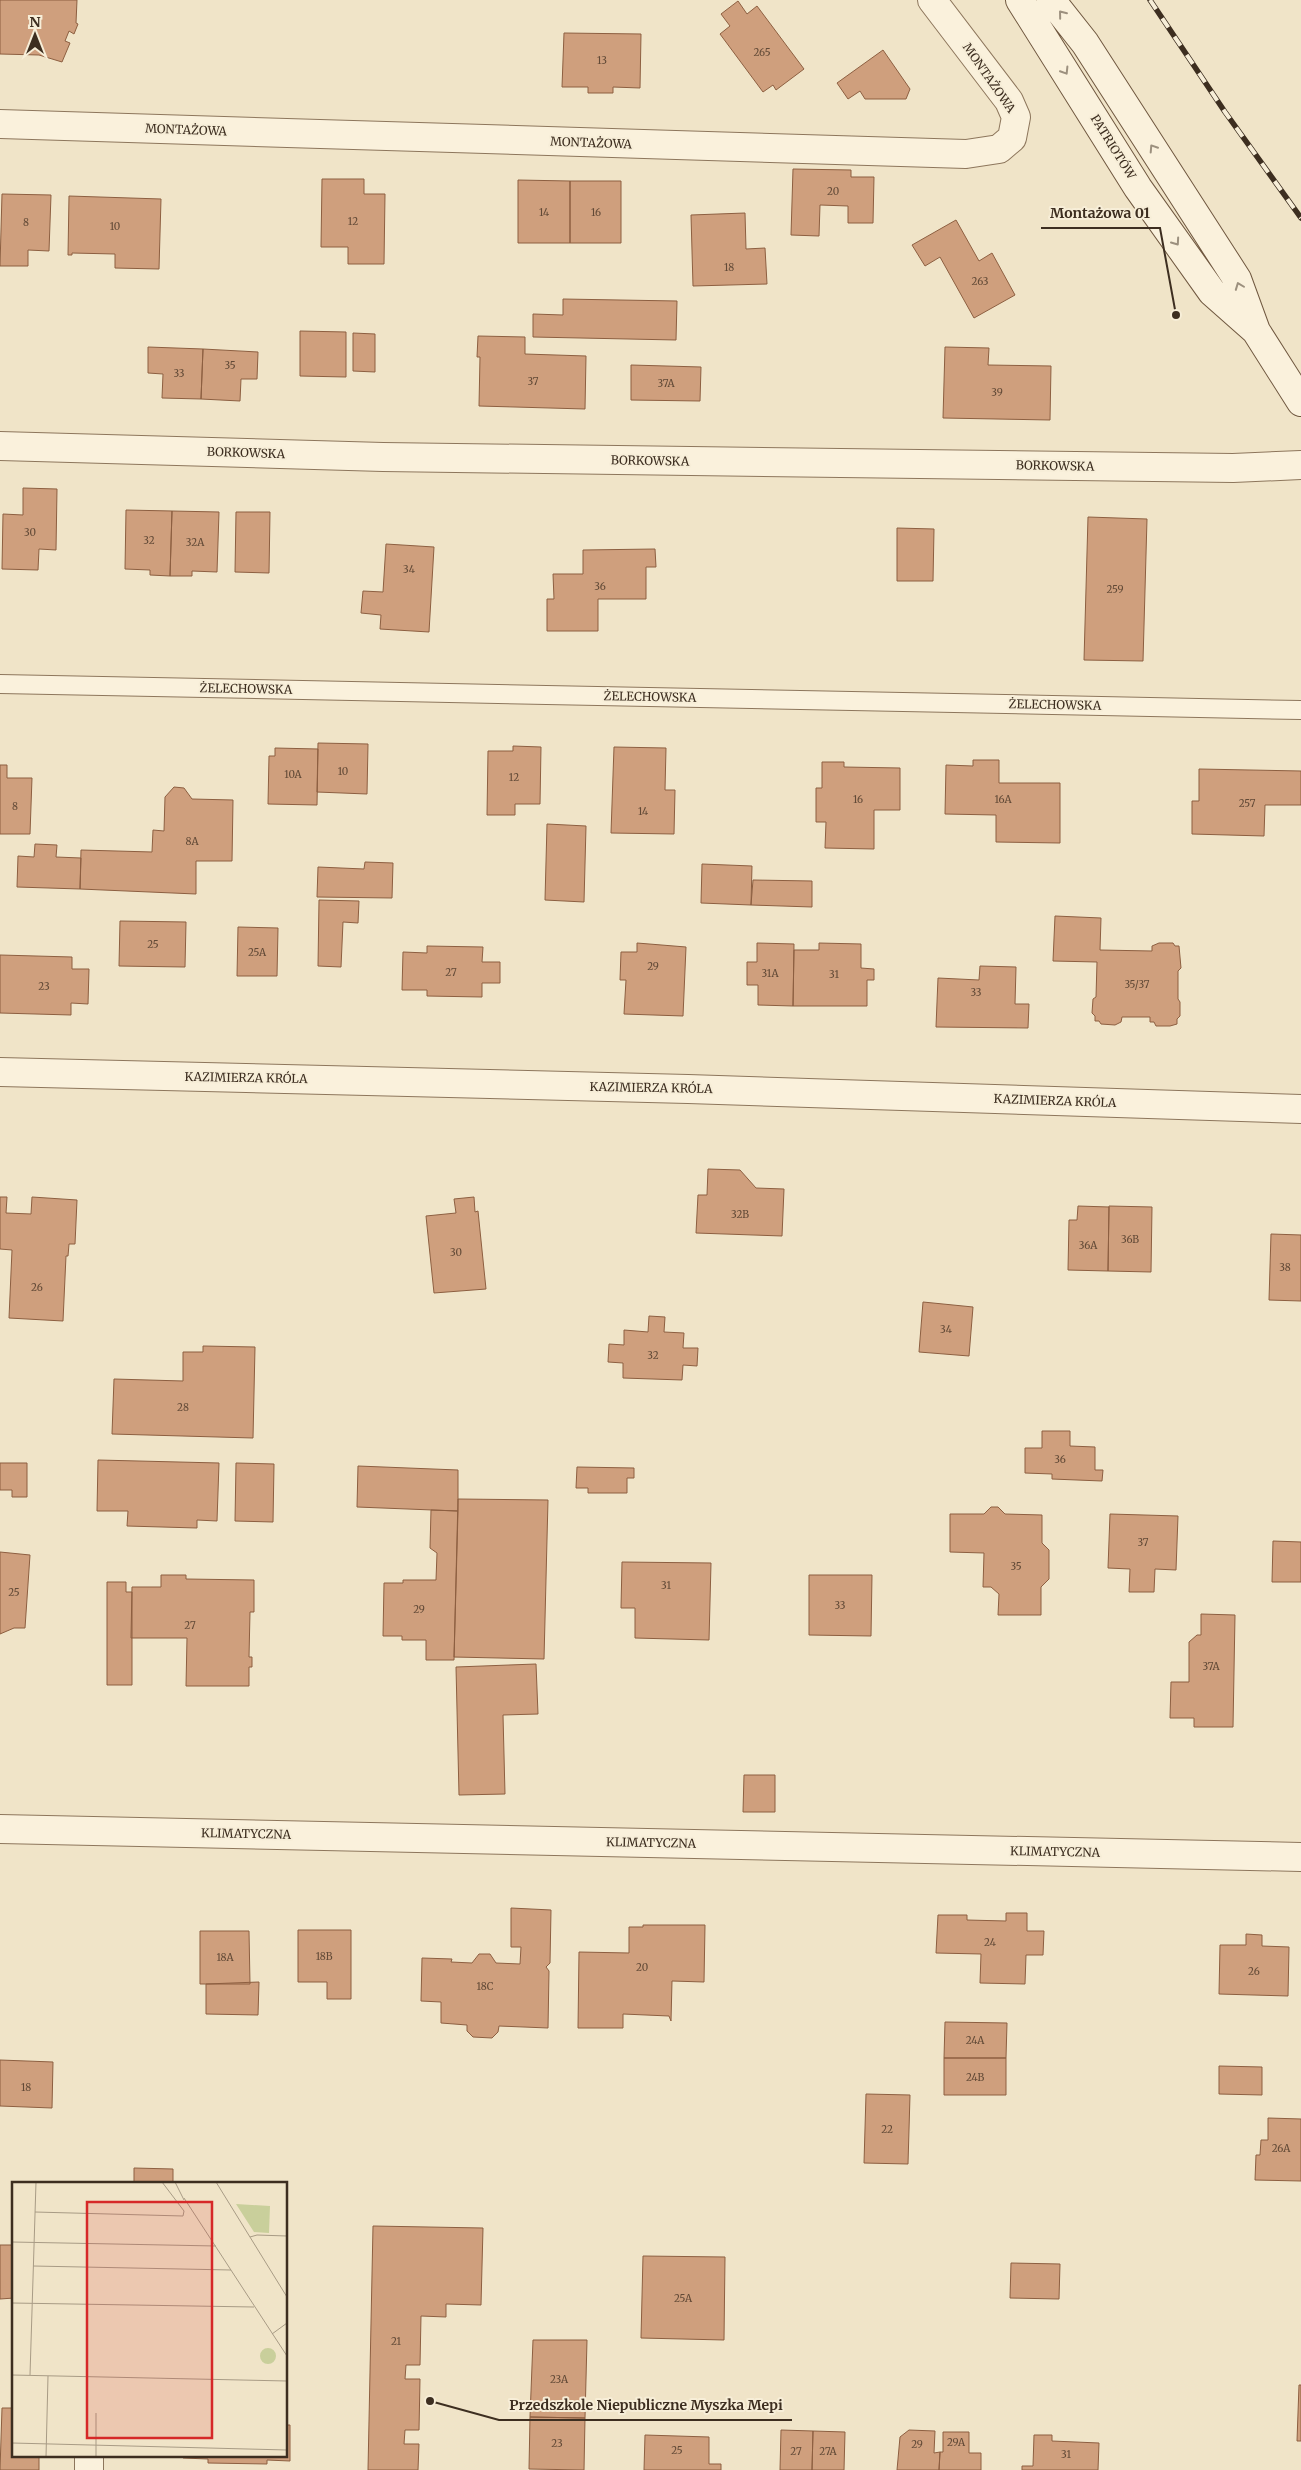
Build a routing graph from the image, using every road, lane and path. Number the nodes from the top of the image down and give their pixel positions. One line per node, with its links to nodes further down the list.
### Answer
1 (932, 0): 4 (street, MONTAŻOWA)
2 (1020, 0): 5 (street, PATRIOTÓW, one-way to 5)
3 (1051, 0): 5 (street, PATRIOTÓW, one-way to 3)
4 (0, 124)
5 (1256, 332): 6 (street, PATRIOTÓW)
6 (1301, 402)
7 (0, 446): 8 (street, BORKOWSKA)
8 (1301, 465)
9 (0, 684): 10 (lane, ŻELECHOWSKA)
10 (1301, 710)
11 (0, 1072): 12 (street, KAZIMIERZA KRÓLA)
12 (1301, 1109)
13 (0, 1829): 14 (street, KLIMATYCZNA)
14 (1301, 1857)

